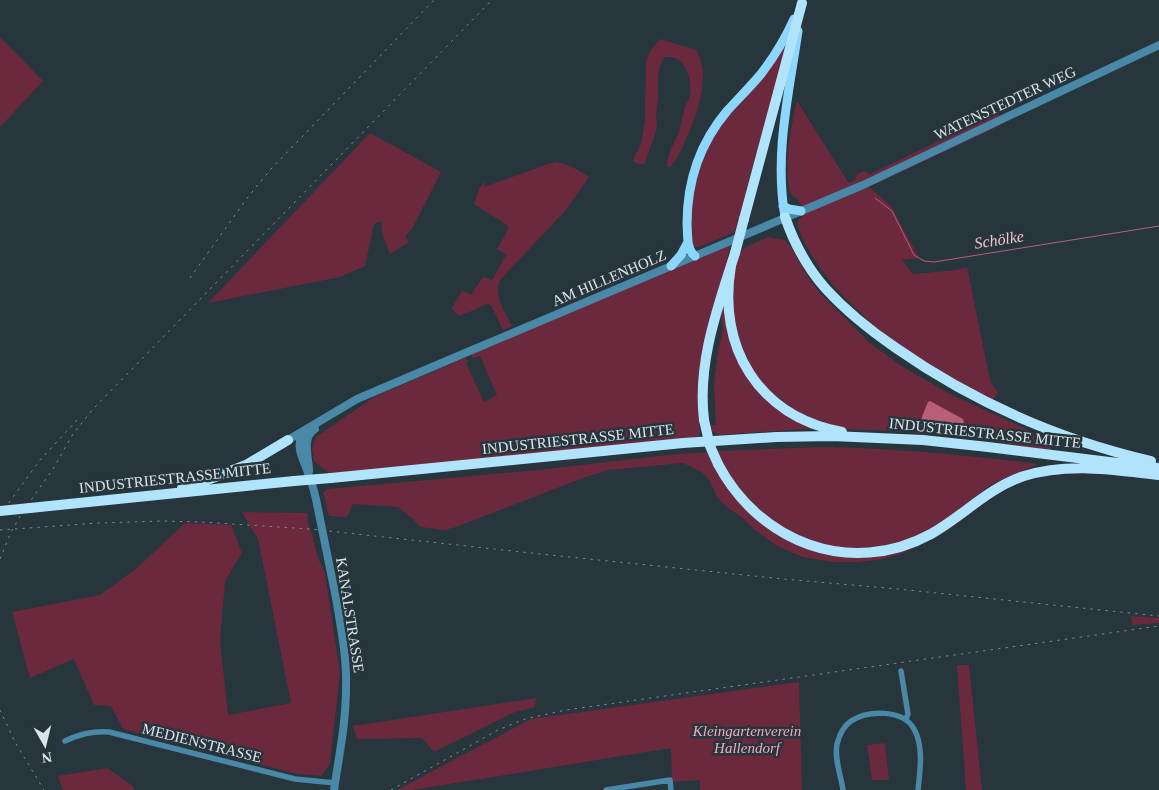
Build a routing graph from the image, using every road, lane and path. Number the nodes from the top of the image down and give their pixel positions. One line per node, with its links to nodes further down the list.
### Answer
1 (803, 2): 4 (main road); 7 (main road); 10 (highway, bridge)
2 (1159, 45): 3 (street, WATENSTEDTER WEG)
3 (863, 186): 5 (street, AM HILLENHOLZ)
4 (783, 206): 5 (main road); 6 (main road)
5 (801, 211): 6 (street, AM HILLENHOLZ)
6 (786, 217): 8 (street, AM HILLENHOLZ); 17 (highway)
7 (688, 242): 8 (main road); 9 (main road)
8 (695, 256): 9 (street, AM HILLENHOLZ)
9 (671, 266): 11 (street, AM HILLENHOLZ)
10 (731, 266): 13 (highway); 19 (highway, bridge)
11 (366, 396): 12 (street, AM HILLENHOLZ); 16 (street, AM HILLENHOLZ)
12 (306, 429): 14 (street, AM HILLENHOLZ); 15 (street)
13 (872, 437): 18 (highway, INDUSTRIESTRASSE MITTE); 21 (highway, INDUSTRIESTRASSE MITTE, bridge)
14 (288, 440): 15 (street); 21 (highway)
15 (299, 441): 16 (street); 20 (street, KANALSTRASSE)
16 (306, 446): 20 (street, KANALSTRASSE)
17 (1159, 463)
18 (1159, 468)
19 (1159, 475)
20 (309, 476): 26 (street, KANALSTRASSE)
21 (135, 497): 22 (highway, INDUSTRIESTRASSE MITTE, bridge)
22 (0, 511)
23 (902, 671): 24 (street)
24 (906, 719): 29 (street); 30 (street)
25 (64, 741): 26 (street, MEDIENSTRASSE)
26 (334, 787)
27 (606, 790): 28 (street)
28 (671, 790)
29 (843, 790)
30 (918, 790)

